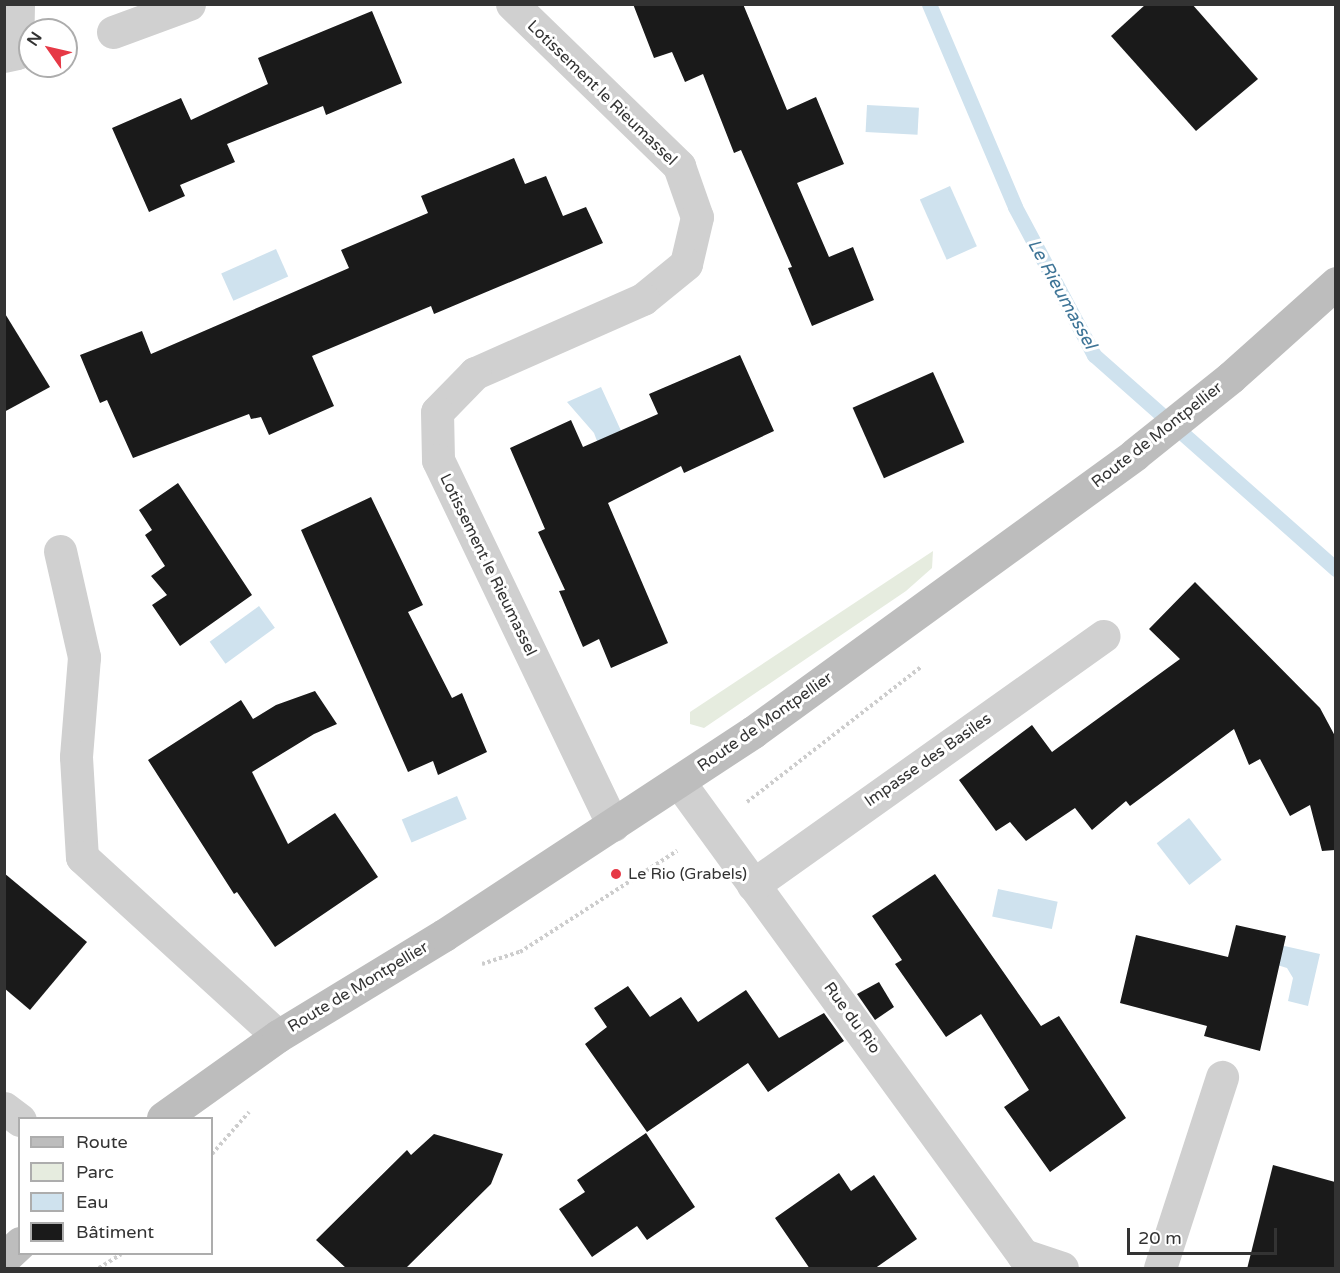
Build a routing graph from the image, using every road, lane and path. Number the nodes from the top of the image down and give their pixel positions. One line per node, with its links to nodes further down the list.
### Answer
1 (18, 4): 5 (street)
2 (189, 4): 4 (street)
3 (512, 4): 10 (street, Lotissement le Rieumassel)
4 (113, 32)
5 (4, 56)
6 (1335, 283): 9 (street, Route de Montpellier)
7 (60, 551): 12 (street)
8 (1103, 636): 11 (street, Impasse des Basiles)
9 (679, 782): 10 (street, Route de Montpellier); 11 (street, Rue du Rio)
10 (613, 825): 12 (street, Route de Montpellier)
11 (753, 885): 20 (street, Rue du Rio)
12 (278, 1036): 15 (street, Route de Montpellier)
13 (1222, 1077): 23 (street)
14 (4, 1108): 16 (street)
15 (166, 1117)
16 (18, 1118)
17 (18, 1245): 19 (street)
18 (120, 1255): 21 (path)
19 (4, 1258)
20 (1014, 1262): 22 (street, Rue du Rio)
21 (99, 1269)
22 (1062, 1269)
23 (1161, 1269)

